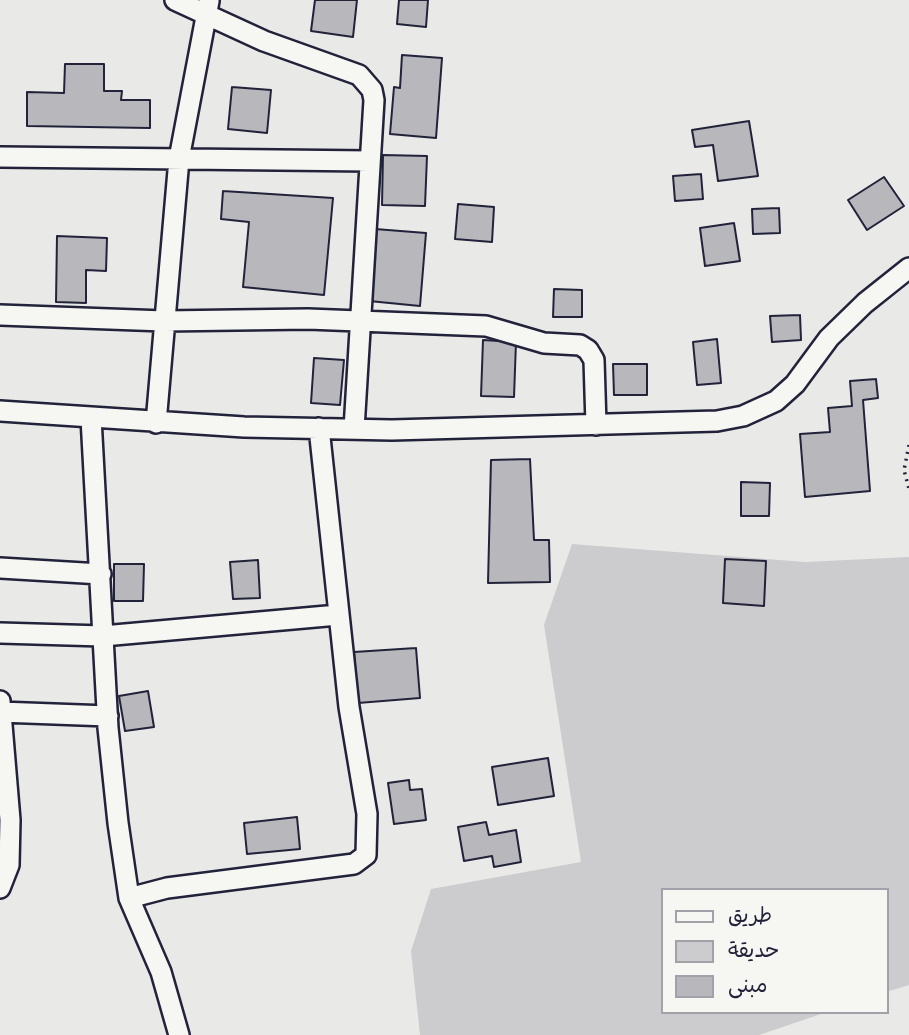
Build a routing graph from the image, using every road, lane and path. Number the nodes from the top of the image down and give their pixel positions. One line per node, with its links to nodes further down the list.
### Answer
1 (174, 0): 2 (street)
2 (208, 7): 4 (street); 5 (street)
3 (0, 157): 4 (street)
4 (179, 159): 5 (street); 8 (street)
5 (370, 160): 9 (street)
6 (909, 268): 13 (street)
7 (0, 315): 8 (street)
8 (164, 321): 9 (street); 12 (street)
9 (359, 322): 13 (street); 15 (street)
10 (0, 411): 11 (street)
11 (91, 418): 12 (street); 19 (street)
12 (156, 423): 14 (street)
13 (596, 425): 15 (street)
14 (319, 428): 15 (street); 20 (street)
15 (354, 429)
16 (909, 445): 17 (path)
17 (909, 489)
18 (0, 568): 19 (street)
19 (101, 574): 22 (street)
20 (338, 615): 22 (street); 27 (street)
21 (0, 632): 22 (street)
22 (103, 636): 25 (street)
23 (0, 701): 24 (street)
24 (0, 712): 25 (street); 26 (street)
25 (108, 716): 27 (street)
26 (0, 888)
27 (129, 898): 28 (street)
28 (179, 1035)

